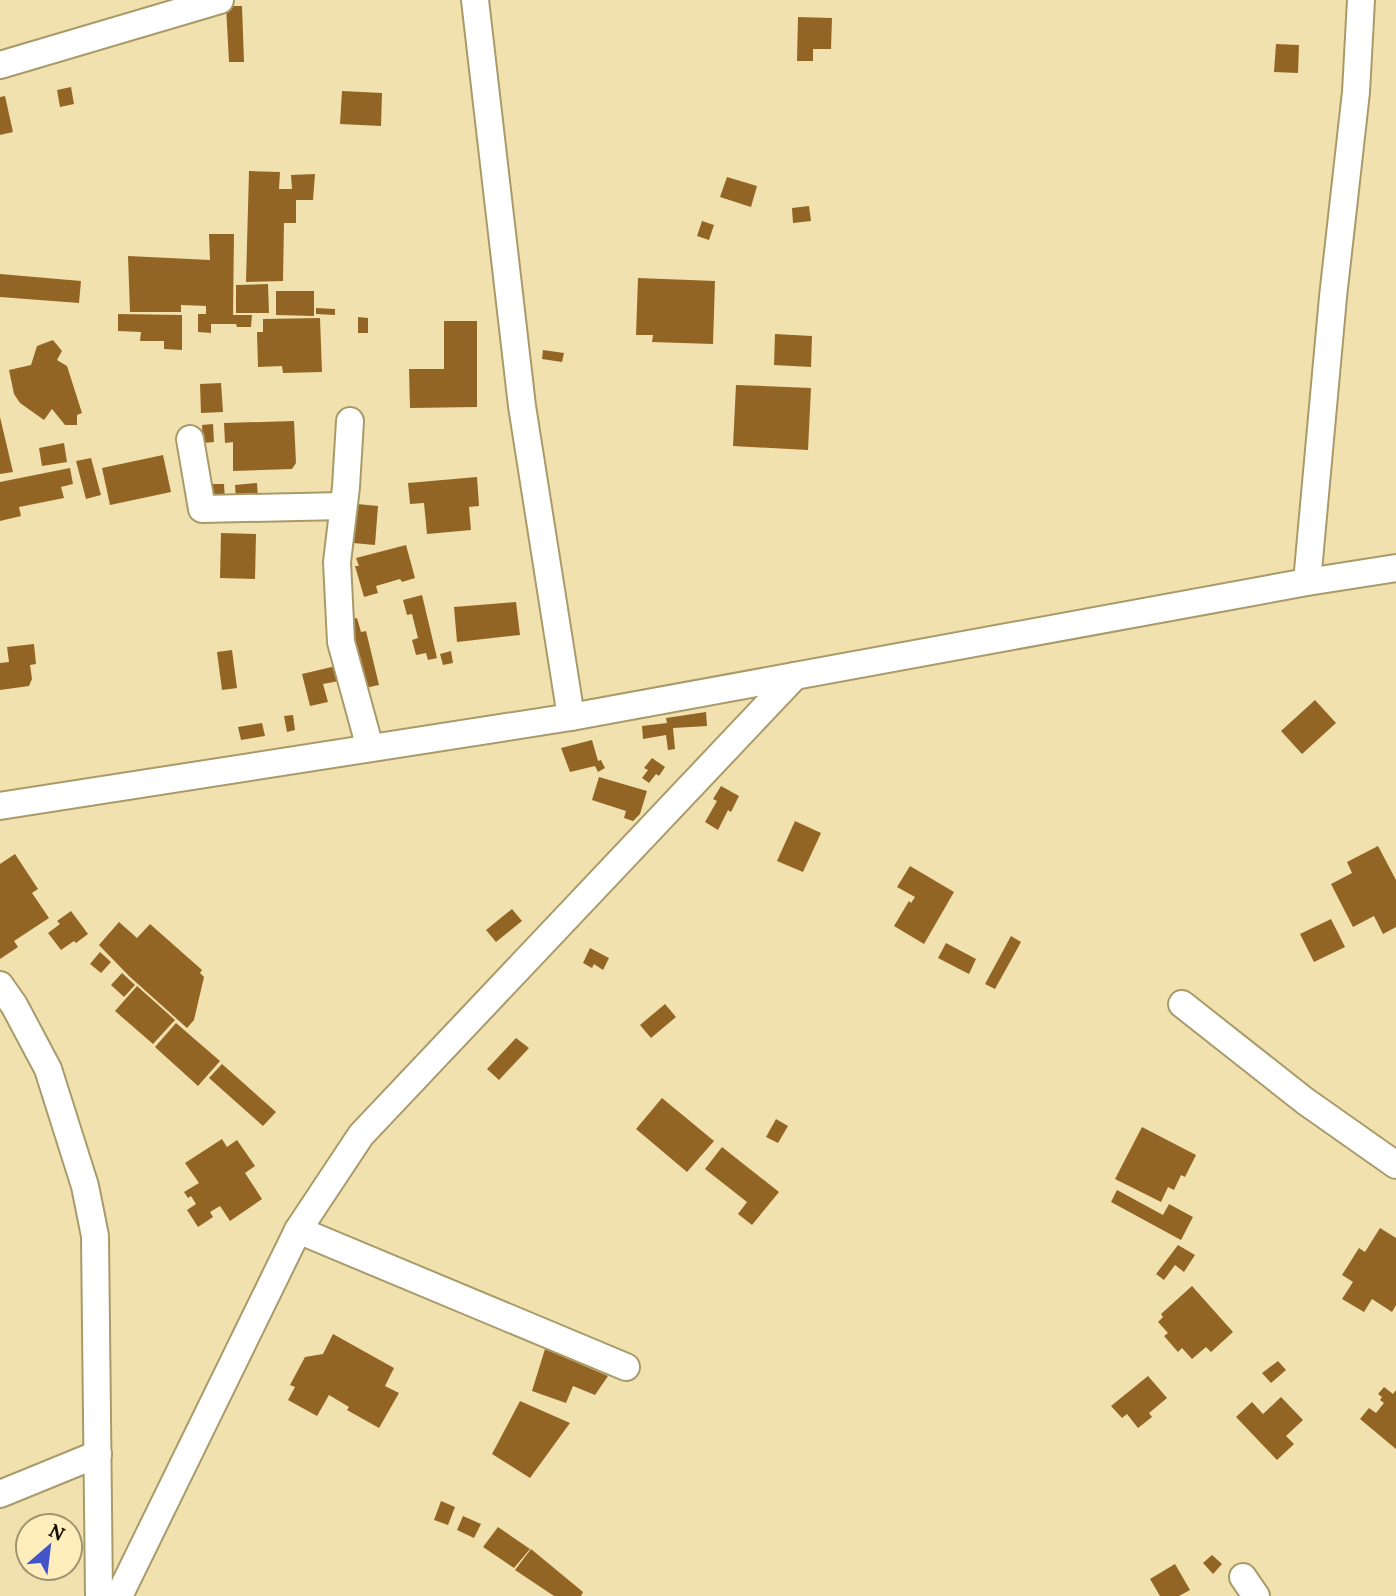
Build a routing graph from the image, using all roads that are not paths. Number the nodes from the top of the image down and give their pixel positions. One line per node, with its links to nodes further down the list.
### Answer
1 (220, 0): 4 (street)
2 (475, 0): 11 (street)
3 (1361, 0): 9 (street)
4 (0, 65)
5 (350, 421): 7 (street)
6 (190, 439): 7 (street)
7 (343, 506): 12 (street)
8 (1396, 568): 9 (street)
9 (1307, 582): 10 (street)
10 (795, 676): 11 (street); 17 (street)
11 (571, 717): 12 (street)
12 (370, 748): 13 (street)
13 (0, 806)
14 (0, 985): 19 (street)
15 (1182, 1004): 16 (street)
16 (1396, 1166)
17 (298, 1230): 18 (street); 21 (street)
18 (625, 1367)
19 (98, 1454): 20 (street); 21 (street)
20 (0, 1494)
21 (117, 1595)

